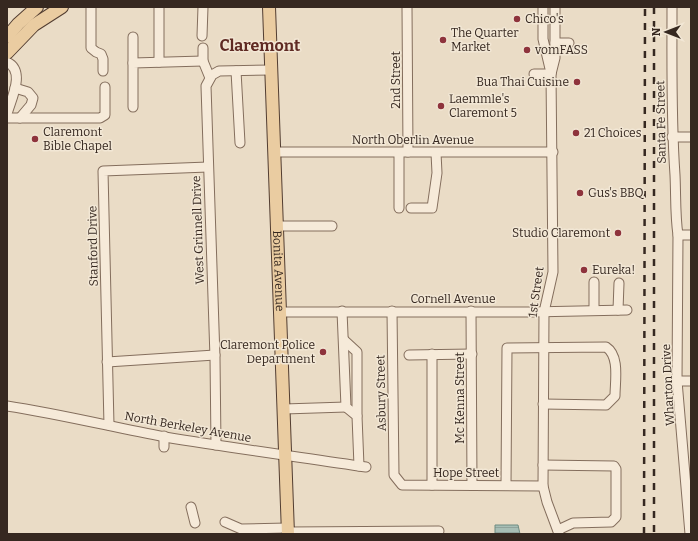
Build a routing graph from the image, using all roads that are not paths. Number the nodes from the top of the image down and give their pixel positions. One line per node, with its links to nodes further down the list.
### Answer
1 (38, 7): 12 (main road)
2 (62, 7): 17 (main road)
3 (91, 7): 23 (street)
4 (159, 7): 20 (street)
5 (204, 7): 11 (street)
6 (269, 7): 22 (main road, Bonita Avenue)
7 (407, 7): 39 (street, 2nd Street)
8 (543, 7): 26 (street, 1st Street)
9 (554, 7): 14 (street, 1st Street)
10 (672, 7): 34 (street, Santa Fe Street)
11 (202, 36)
12 (7, 37)
13 (133, 37): 21 (street)
14 (555, 43): 15 (street); 26 (street, 1st Street)
15 (569, 43)
16 (203, 48): 18 (street)
17 (7, 53)
18 (203, 61): 20 (street); 27 (street)
19 (7, 62): 29 (street)
20 (159, 62): 21 (street)
21 (133, 63): 30 (street)
22 (271, 70): 24 (street); 37 (main road, Bonita Avenue)
23 (103, 71)
24 (236, 71): 27 (street); 36 (street)
25 (534, 74): 26 (street)
26 (551, 74): 38 (street, 1st Street)
27 (210, 78): 41 (street, West Grinnell Drive)
28 (105, 87): 33 (street)
29 (15, 88): 31 (street); 33 (street)
30 (133, 106)
31 (7, 114)
32 (7, 118): 33 (street)
33 (20, 118)
34 (672, 137): 35 (street); 46 (street, Santa Fe Street)
35 (691, 137)
36 (240, 143)
37 (274, 152): 39 (street, North Oberlin Avenue); 44 (main road, Bonita Avenue)
38 (552, 152): 40 (street, North Oberlin Avenue); 55 (street, 1st Street)
39 (403, 153): 40 (street, North Oberlin Avenue); 42 (street, 2nd Street)
40 (436, 153): 43 (street)
41 (208, 167): 60 (street, West Grinnell Drive); 62 (street, Stanford Drive)
42 (399, 208)
43 (411, 208)
44 (276, 226): 45 (street); 54 (main road, Bonita Avenue)
45 (332, 226)
46 (678, 235): 47 (street); 64 (street, Wharton Drive)
47 (691, 235)
48 (594, 282): 50 (street)
49 (619, 283): 50 (street, Cornell Avenue)
50 (594, 310): 55 (street, Cornell Avenue)
51 (342, 311): 52 (street, Cornell Avenue); 54 (street, Cornell Avenue); 56 (street)
52 (392, 311): 53 (street, Cornell Avenue); 76 (street, Asbury Street)
53 (471, 311): 55 (street, Cornell Avenue); 59 (street, Mc Kenna Street)
54 (280, 312): 68 (main road, Bonita Avenue)
55 (544, 312): 57 (street, 1st Street)
56 (344, 340): 67 (street); 69 (street)
57 (544, 347): 65 (street, 1st Street); 65 (street); 79 (street)
58 (432, 354): 59 (street); 61 (street); 77 (street)
59 (472, 354): 78 (street, Mc Kenna Street)
60 (215, 355): 62 (street); 72 (street, West Grinnell Drive)
61 (409, 355)
62 (107, 362): 70 (street, Stanford Drive)
63 (691, 381): 64 (street)
64 (677, 382): 87 (street, Wharton Drive)
65 (543, 404): 75 (street, 1st Street)
66 (7, 406): 70 (street, North Berkeley Avenue)
67 (346, 407): 68 (street); 69 (street)
68 (284, 409): 74 (main road, Bonita Avenue)
69 (357, 416): 74 (street, North Berkeley Avenue)
70 (109, 425): 71 (street, North Berkeley Avenue)
71 (164, 436): 72 (street, North Berkeley Avenue); 73 (street)
72 (216, 445): 74 (street, North Berkeley Avenue)
73 (164, 447)
74 (286, 456): 84 (main road, Bonita Avenue)
75 (543, 465): 80 (street, 1st Street); 86 (street)
76 (394, 475): 77 (street, Hope Street)
77 (432, 485): 78 (street, Hope Street)
78 (472, 485): 79 (street, Hope Street)
79 (506, 485): 80 (street, Hope Street)
80 (543, 486): 86 (street, 1st Street)
81 (191, 507): 83 (street)
82 (225, 522): 84 (street)
83 (195, 523)
84 (288, 531): 85 (street)
85 (439, 531)
86 (559, 532)
87 (690, 534)

